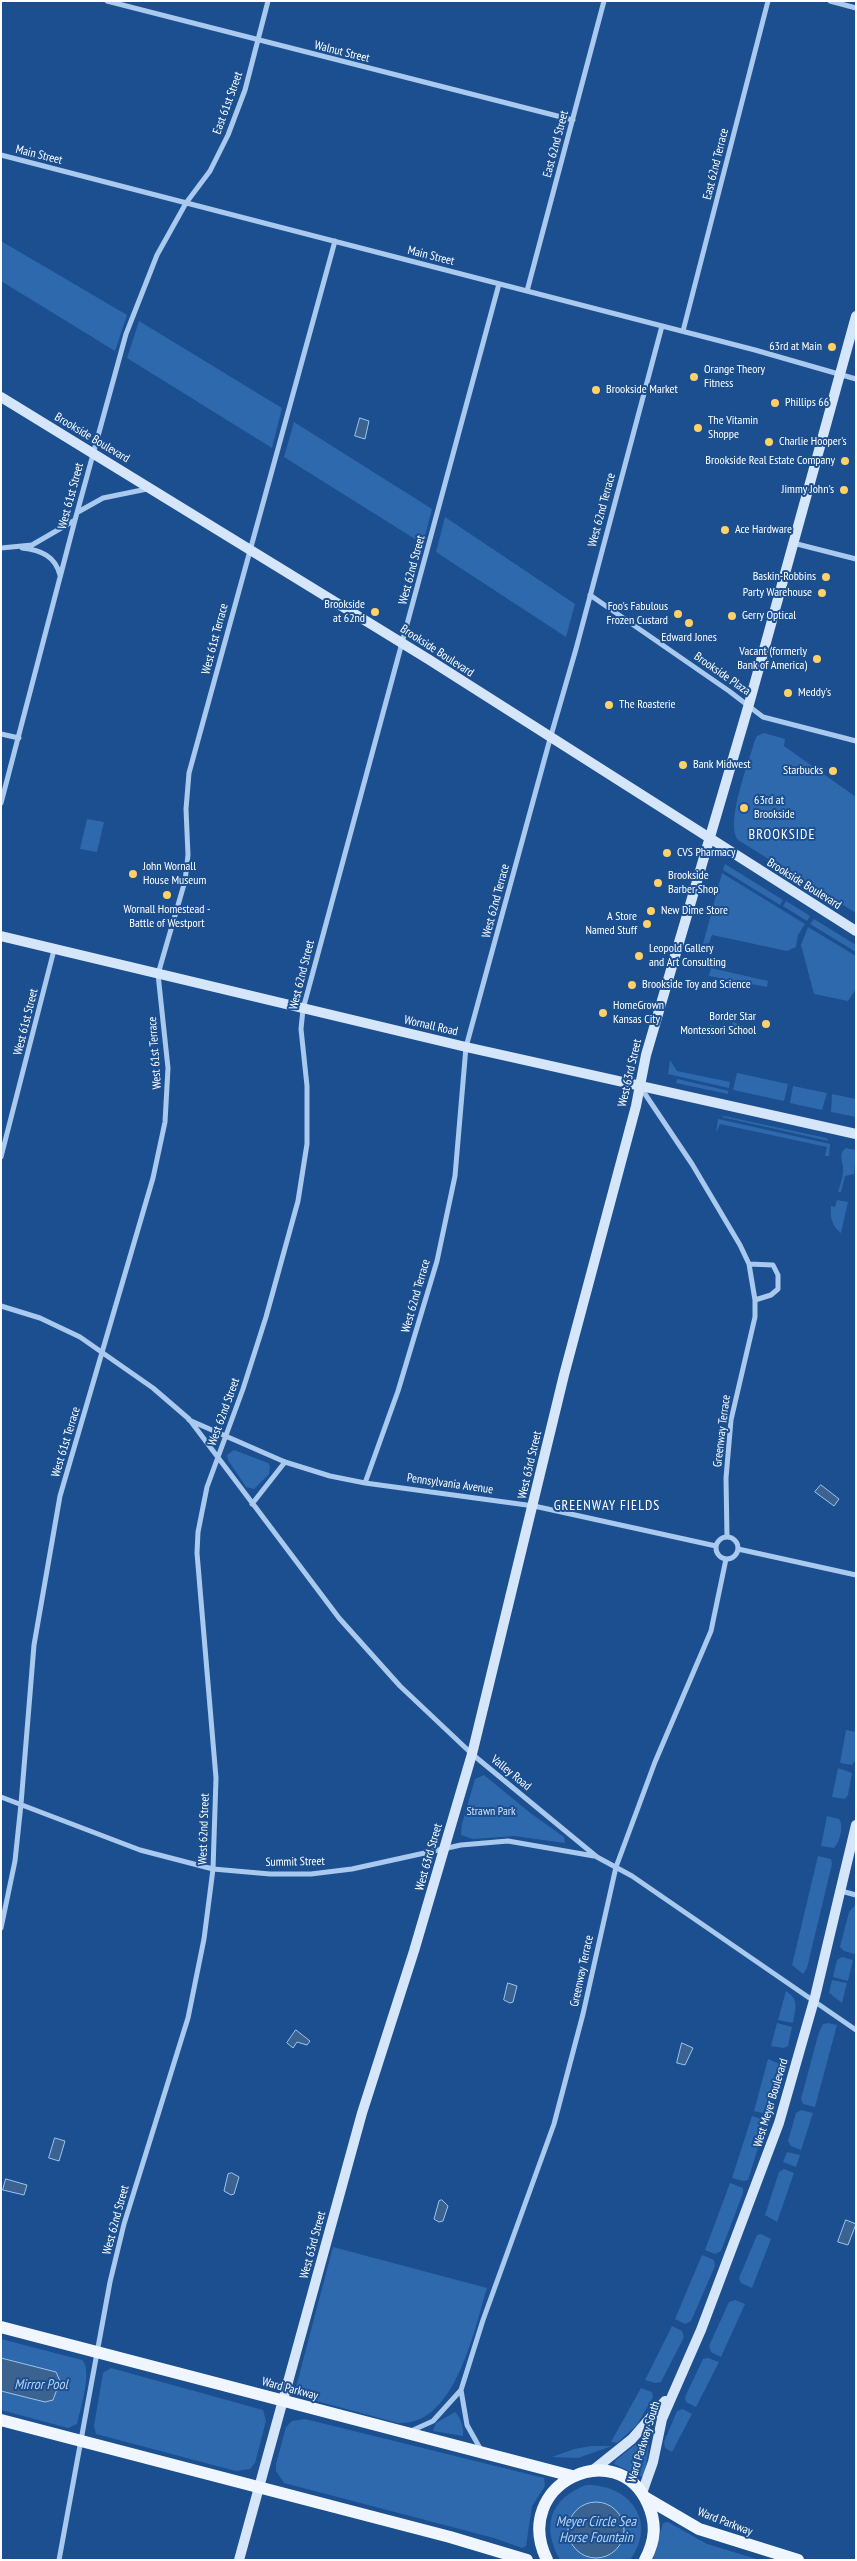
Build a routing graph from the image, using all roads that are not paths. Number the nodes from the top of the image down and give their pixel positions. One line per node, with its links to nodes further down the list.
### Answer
1 (107, 1): 7 (street, Walnut Street)
2 (268, 1): 7 (street, East 61st Street)
3 (604, 1): 8 (street, East 62nd Street)
4 (768, 1): 16 (street, East 62nd Terrace)
5 (830, 1): 6 (street)
6 (856, 8)
7 (258, 42): 8 (street, Walnut Street); 10 (street, East 61st Street)
8 (573, 120): 13 (street, East 62nd Street)
9 (1, 156): 10 (street, Main Street)
10 (186, 203): 11 (street, Main Street); 20 (street, West 61st Street)
11 (335, 241): 12 (street, Main Street); 27 (street, West 61st Terrace)
12 (500, 284): 13 (street, Main Street); 31 (street, West 62nd Street)
13 (528, 291): 15 (street, Main Street)
14 (856, 316): 17 (main road, West 63rd Street)
15 (662, 326): 16 (street, Main Street); 30 (street, West 62nd Terrace)
16 (683, 331): 17 (street, Main Street)
17 (839, 375): 18 (street, Main Street); 24 (main road, West 63rd Street)
18 (856, 379)
19 (1, 397): 20 (main road, Brookside Boulevard)
20 (94, 453): 21 (main road, Brookside Boulevard); 22 (street, West 61st Street)
21 (152, 488): 22 (street); 27 (main road, Brookside Boulevard)
22 (78, 512): 23 (street, West 61st Street)
23 (74, 520): 26 (street); 29 (street, West 61st Street)
24 (792, 543): 28 (street); 32 (main road, West 63rd Street)
25 (1, 548): 26 (street)
26 (16, 548): 29 (street)
27 (250, 549): 31 (main road, Brookside Boulevard); 42 (street, West 61st Terrace)
28 (856, 559)
29 (60, 577): 34 (street, West 61st Street)
30 (590, 595): 32 (street, Brookside Plaza); 35 (street, West 62nd Terrace)
31 (402, 643): 35 (main road, Brookside Boulevard); 43 (street, West 62nd Street)
32 (749, 704): 36 (street, Brookside Plaza); 38 (main road, West 63rd Street)
33 (1, 734): 34 (street)
34 (19, 738): 37 (street, West 61st Street)
35 (550, 739): 38 (main road, Brookside Boulevard); 44 (street, West 62nd Terrace)
36 (856, 741)
37 (1, 803)
38 (709, 838): 39 (main road, Brookside Boulevard); 45 (main road, West 63rd Street)
39 (856, 931)
40 (1, 936): 41 (main road, Wornall Road)
41 (54, 950): 42 (main road, Wornall Road); 47 (street, West 61st Street)
42 (158, 974): 43 (main road, Wornall Road); 51 (street, West 61st Terrace)
43 (303, 1008): 44 (main road, Wornall Road); 53 (street, West 62nd Street)
44 (466, 1047): 45 (main road, Wornall Road); 56 (street, West 62nd Terrace)
45 (640, 1085): 46 (main road, Wornall Road); 48 (street, Greenway Terrace); 58 (main road, West 63rd Street)
46 (856, 1134)
47 (1, 1157)
48 (749, 1264): 49 (street, Greenway Terrace); 49 (street)
49 (756, 1300): 59 (street, Greenway Terrace)
50 (1, 1306): 51 (street, Pennsylvania Avenue)
51 (104, 1352): 52 (street, Pennsylvania Avenue); 66 (street, West 61st Terrace)
52 (189, 1419): 53 (street, Pennsylvania Avenue); 54 (street, Pennsylvania Avenue)
53 (225, 1437): 54 (street, West 62nd Street); 55 (street, Pennsylvania Avenue)
54 (217, 1460): 57 (street, Valley Road); 71 (street, West 62nd Street)
55 (285, 1462): 56 (street, Pennsylvania Avenue); 57 (street)
56 (365, 1483): 58 (street, Pennsylvania Avenue)
57 (252, 1504): 64 (street, Valley Road)
58 (534, 1506): 60 (street, Pennsylvania Avenue); 64 (main road, West 63rd Street)
59 (727, 1537): 60 (street); 61 (street)
60 (716, 1546): 62 (street)
61 (738, 1549): 62 (street); 63 (street)
62 (726, 1559): 70 (street, Greenway Terrace)
63 (856, 1575)
64 (472, 1754): 68 (main road, West 63rd Street); 69 (street, Valley Road)
65 (1, 1797): 66 (street, Summit Street)
66 (21, 1804): 71 (street, Summit Street); 74 (street, West 61st Terrace)
67 (856, 1825): 72 (main road, West Meyer Boulevard)
68 (445, 1849): 69 (street, Summit Street); 71 (street, Summit Street); 81 (main road, West 63rd Street)
69 (597, 1856): 70 (street, Valley Road)
70 (616, 1867): 75 (street, Valley Road); 80 (street, Greenway Terrace)
71 (213, 1869): 78 (street, West 62nd Street)
72 (841, 1891): 73 (street); 75 (main road, West Meyer Boulevard)
73 (856, 1895)
74 (1, 1928)
75 (813, 2002): 76 (street, Valley Road); 79 (main road, West Meyer Boulevard)
76 (856, 2030)
77 (1, 2327): 78 (main road, Ward Parkway)
78 (97, 2352): 81 (main road, Ward Parkway); 84 (street, West 62nd Street)
79 (679, 2379): 86 (main road, Ward Parkway South); 89 (main road, Ward Parkway South)
80 (461, 2390): 83 (street, Greenway Terrace); 85 (street, Greenway Terrace)
81 (283, 2402): 83 (main road, Ward Parkway); 88 (main road, West 63rd Street)
82 (1, 2420): 84 (main road)
83 (406, 2434): 85 (main road, Ward Parkway)
84 (81, 2442): 88 (main road); 90 (street, West 62nd Street)
85 (482, 2453): 87 (main road, Ward Parkway)
86 (592, 2471): 87 (main road); 89 (main road, Ward Parkway)
87 (572, 2476): 93 (main road)
88 (260, 2487): 91 (main road, West 63rd Street); 92 (main road)
89 (644, 2496): 94 (main road); 95 (main road, Ward Parkway)
90 (59, 2560)
91 (239, 2560)
92 (527, 2560)
93 (547, 2560)
94 (646, 2560)
95 (798, 2560)

